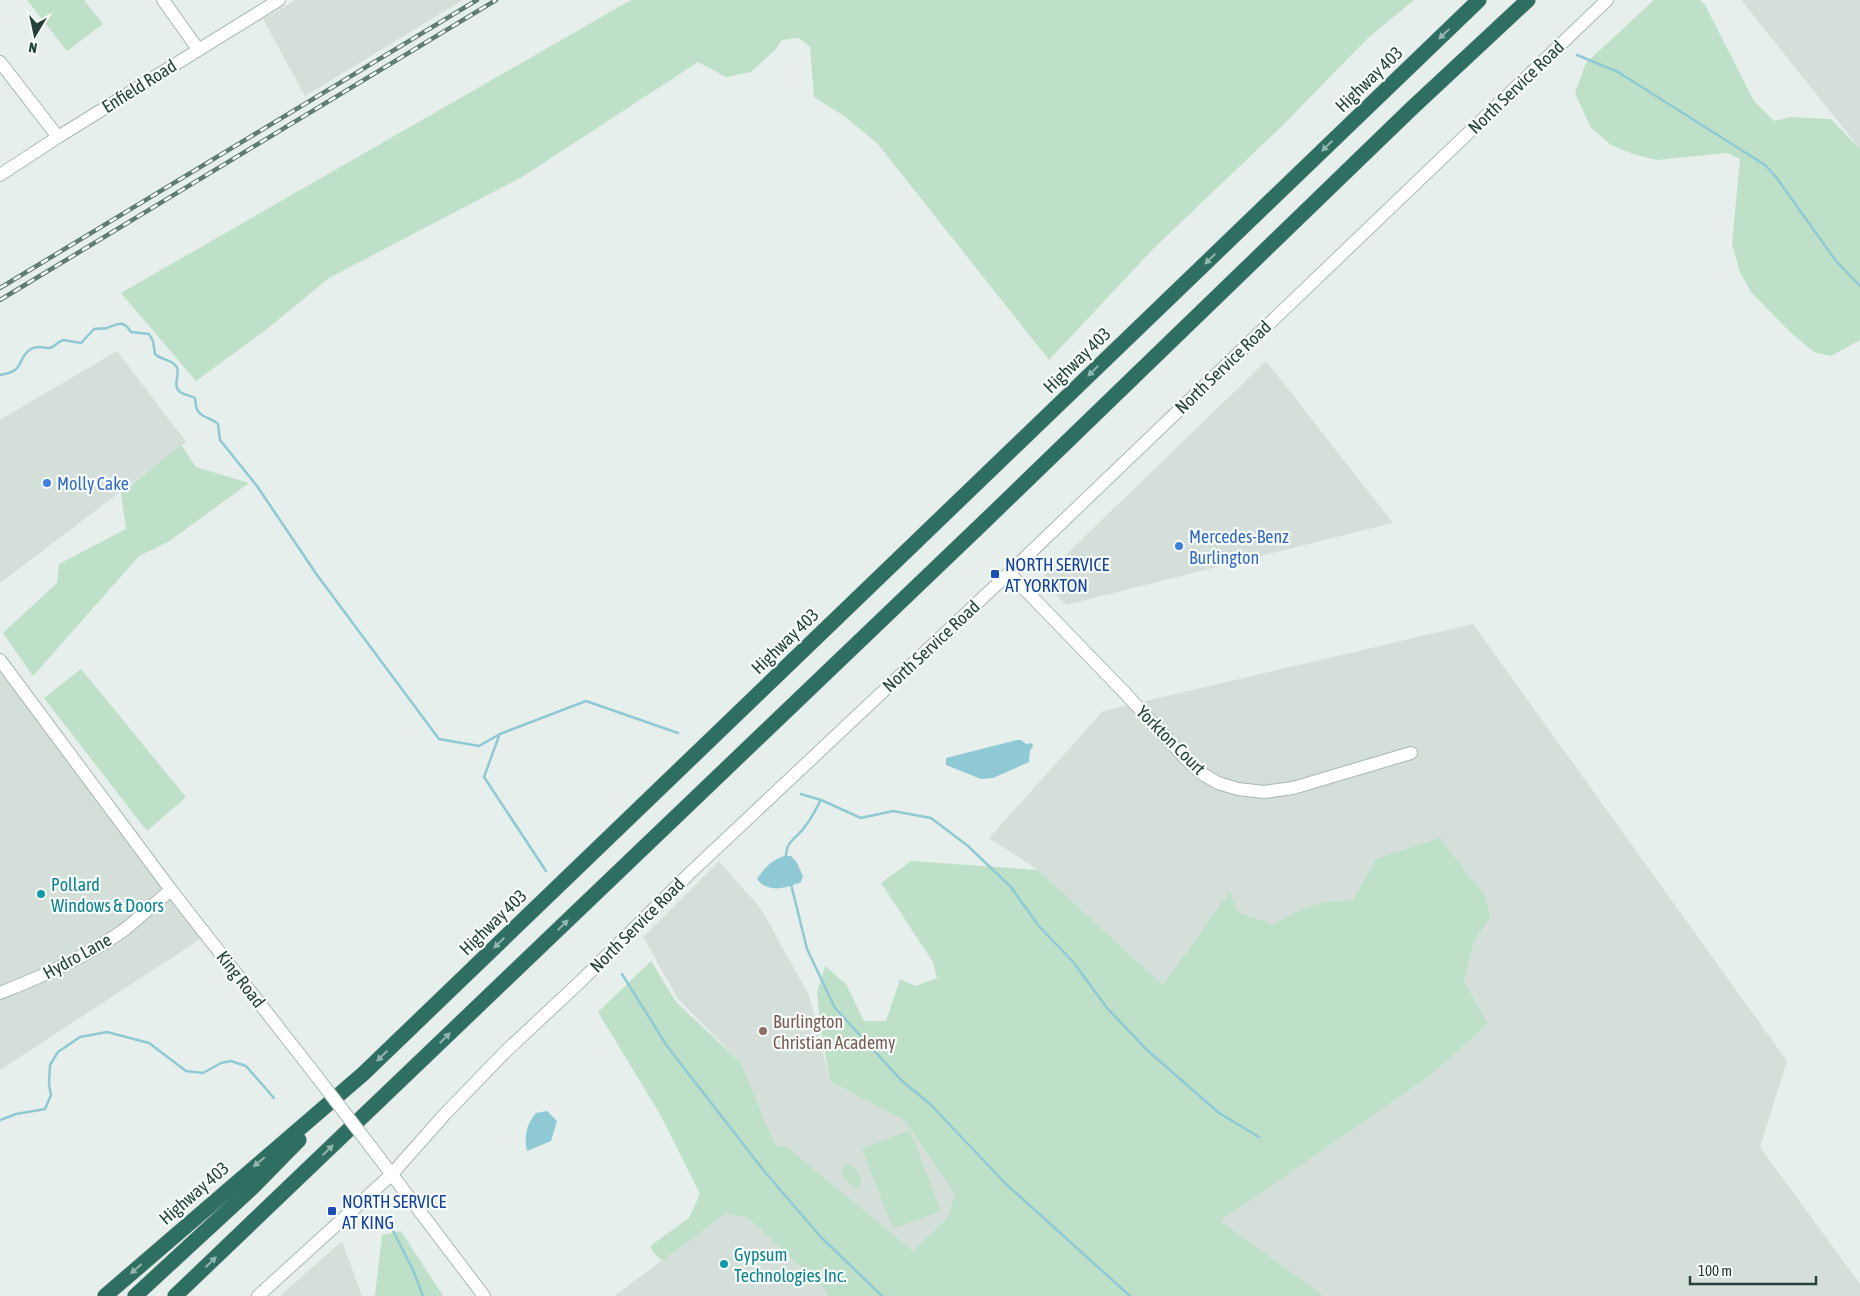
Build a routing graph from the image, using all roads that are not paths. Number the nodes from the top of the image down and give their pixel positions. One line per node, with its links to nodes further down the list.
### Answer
1 (163, 0): 6 (street)
2 (279, 0): 6 (street, Enfield Road)
3 (1480, 0): 15 (highway, Highway 403, one-way to 15)
4 (1528, 0): 19 (highway, one-way to 4)
5 (1607, 0): 10 (street, North Service Road)
6 (198, 49): 8 (street, Enfield Road)
7 (0, 62): 8 (street)
8 (58, 136): 9 (street, Enfield Road)
9 (0, 175)
10 (1009, 573): 12 (street, Yorkton Court); 16 (street, North Service Road)
11 (0, 660): 13 (street, King Road)
12 (1411, 753)
13 (171, 890): 14 (street, Hydro Lane); 16 (street, King Road, bridge)
14 (0, 992)
15 (363, 1074): 17 (highway, Highway 403, one-way to 17); 18 (highway)
16 (391, 1175): 20 (street, North Service Road); 21 (street, King Road)
17 (105, 1296)
18 (135, 1296)
19 (176, 1296)
20 (258, 1296)
21 (484, 1296)

